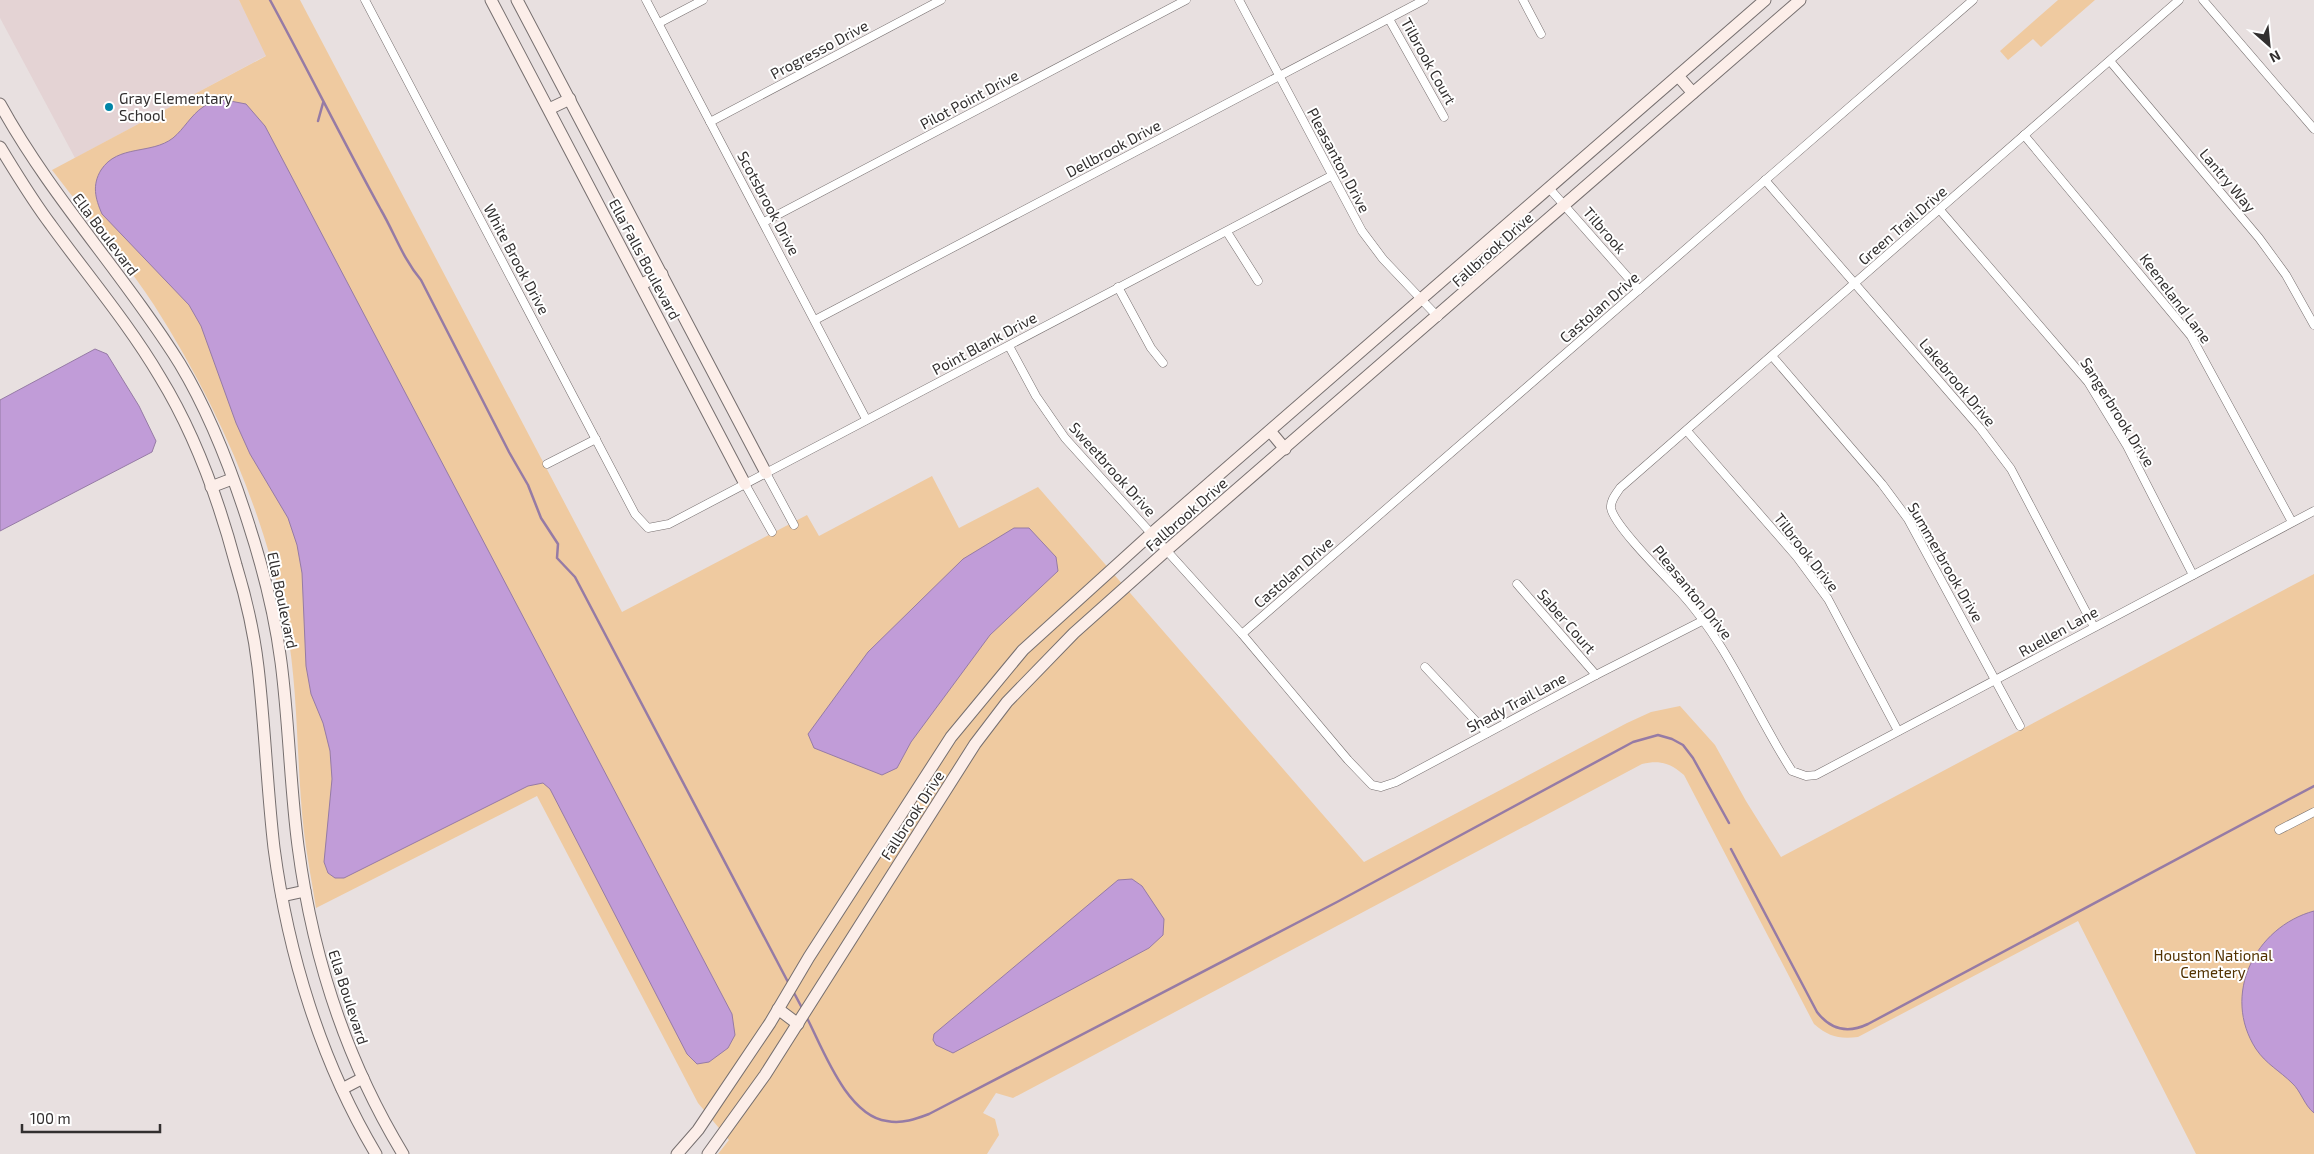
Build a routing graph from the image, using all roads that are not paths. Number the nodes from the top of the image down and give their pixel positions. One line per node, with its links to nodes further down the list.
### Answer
1 (365, 0): 56 (street, White Brook Drive)
2 (491, 0): 25 (main road, Ella Falls Boulevard)
3 (517, 0): 23 (main road, Ella Falls Boulevard)
4 (646, 0): 17 (street, Scotsbrook Drive)
5 (703, 0): 17 (street)
6 (941, 0): 27 (street, Progresso Drive)
7 (1186, 0): 38 (street, Pilot Point Drive)
8 (1239, 0): 20 (street, Pleasanton Drive)
9 (1424, 0): 16 (street, Dellbrook Drive)
10 (1523, 0): 18 (street)
11 (1765, 0): 21 (main road, Fallbrook Drive)
12 (1800, 0): 22 (main road, Fallbrook Drive)
13 (1973, 0): 34 (street, Castolan Drive)
14 (2180, 0): 19 (street, Green Trail Drive)
15 (2203, 0): 28 (street)
16 (1389, 18): 20 (street, Dellbrook Drive); 26 (street, Tilbrook Court)
17 (659, 23): 27 (street, Scotsbrook Drive)
18 (1541, 34)
19 (2110, 61): 29 (street, Green Trail Drive); 49 (street, Lantry Way)
20 (1278, 76): 33 (street, Pleasanton Drive); 48 (street, Dellbrook Drive)
21 (1678, 76): 22 (main road); 35 (main road, Fallbrook Drive)
22 (1693, 93): 36 (main road, Fallbrook Drive)
23 (570, 99): 25 (main road); 40 (main road, Ella Falls Boulevard)
24 (0, 104): 31 (main road, Ella Boulevard)
25 (549, 110): 43 (main road, Ella Falls Boulevard)
26 (1444, 117)
27 (710, 122): 38 (street, Scotsbrook Drive)
28 (2314, 129)
29 (2024, 135): 37 (street, Green Trail Drive); 65 (street, Keeneland Lane)
30 (0, 147): 32 (main road)
31 (34, 162): 32 (main road); 61 (main road, Ella Boulevard)
32 (17, 176): 63 (main road)
33 (1331, 176): 39 (street, Point Blank Drive); 46 (street, Pleasanton Drive)
34 (1765, 180): 42 (street, Lakebrook Drive); 45 (street, Castolan Drive)
35 (1549, 188): 36 (street, Tilbrook); 46 (main road, Fallbrook Drive)
36 (1564, 204): 45 (street, Tilbrook); 47 (main road, Fallbrook Drive)
37 (1940, 210): 42 (street, Green Trail Drive); 71 (street, Sangerbrook Drive)
38 (764, 222): 48 (street, Scotsbrook Drive)
39 (1227, 232): 41 (street); 44 (street, Point Blank Drive)
40 (662, 274): 43 (main road); 60 (main road, Ella Falls Boulevard)
41 (1258, 281)
42 (1856, 283): 51 (street, Green Trail Drive); 74 (street, Lakebrook Drive)
43 (642, 284): 62 (main road, Ella Falls Boulevard)
44 (1118, 287): 50 (street, Point Blank Drive); 52 (street)
45 (1639, 290): 75 (street, Castolan Drive)
46 (1421, 300): 47 (street, Pleasanton Drive); 55 (main road, Fallbrook Drive)
47 (1438, 317): 57 (main road, Fallbrook Drive)
48 (815, 320): 53 (street, Scotsbrook Drive)
49 (2314, 324)
50 (1009, 346): 53 (street, Point Blank Drive); 69 (street, Sweetbrook Drive)
51 (1772, 356): 54 (street, Green Trail Drive); 78 (street, Summerbrook Drive)
52 (1162, 363)
53 (866, 419): 60 (street, Point Blank Drive)
54 (1687, 430): 59 (street, Green Trail Drive); 82 (street, Tilbrook Drive)
55 (1270, 431): 57 (main road); 69 (main road, Fallbrook Drive)
56 (596, 439): 58 (street); 67 (street, White Brook Drive)
57 (1285, 449): 70 (main road, Fallbrook Drive)
58 (547, 464)
59 (1641, 470): 73 (street, Pleasanton Drive)
60 (766, 473): 62 (street, Point Blank Drive); 66 (street, Ella Falls Boulevard)
61 (232, 479): 63 (main road); 88 (main road, Ella Boulevard)
62 (745, 484): 67 (street, Point Blank Drive); 68 (street, Ella Falls Boulevard)
63 (211, 487): 89 (main road)
64 (2314, 511): 65 (street, Ruellen Lane)
65 (2292, 522): 71 (street, Ruellen Lane)
66 (794, 525)
67 (648, 528)
68 (772, 532)
69 (1152, 533): 70 (street, Sweetbrook Drive); 79 (main road, Fallbrook Drive)
70 (1167, 550): 75 (street, Sweetbrook Drive); 80 (main road, Fallbrook Drive)
71 (2193, 575): 74 (street, Ruellen Lane)
72 (1517, 584): 77 (street, Saber Court)
73 (1702, 620): 77 (street, Shady Trail Lane); 85 (street, Pleasanton Drive)
74 (2094, 627): 78 (street, Ruellen Lane)
75 (1242, 634): 84 (street, Sweetbrook Drive)
76 (1425, 667): 83 (street)
77 (1596, 675): 83 (street, Shady Trail Lane)
78 (1996, 680): 81 (street, Summerbrook Drive); 82 (street, Ruellen Lane)
79 (990, 688): 80 (main road); 90 (main road, Fallbrook Drive)
80 (1007, 702): 91 (main road, Fallbrook Drive)
81 (2020, 726)
82 (1898, 731): 85 (street, Ruellen Lane)
83 (1487, 733): 84 (street, Shady Trail Lane)
84 (1348, 760)
85 (1816, 775)
86 (2314, 812): 87 (street)
87 (2279, 830)
88 (305, 892): 89 (main road); 92 (main road, Ella Boulevard)
89 (282, 896): 93 (main road)
90 (778, 1009): 91 (main road); 94 (main road, Fallbrook Drive)
91 (798, 1024): 97 (main road, Fallbrook Drive)
92 (363, 1078): 93 (main road); 96 (main road, Ella Boulevard)
93 (342, 1089): 95 (main road)
94 (680, 1153)
95 (376, 1154)
96 (403, 1154)
97 (708, 1154)

